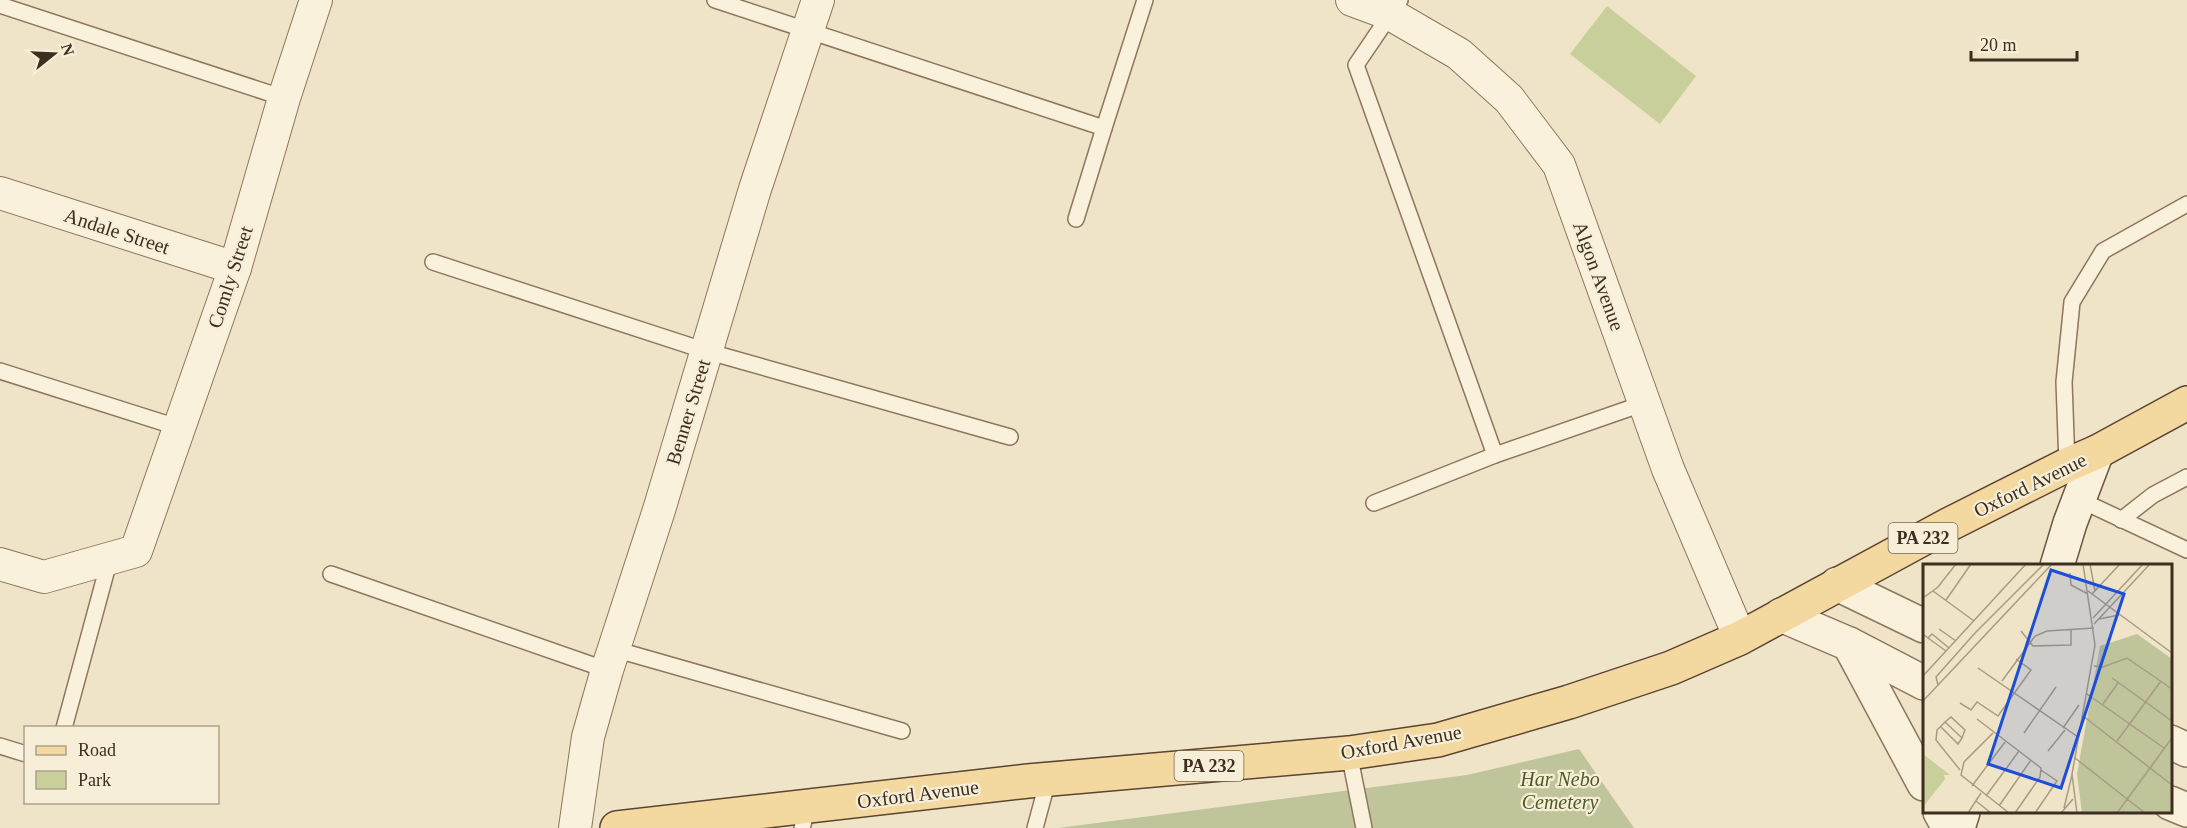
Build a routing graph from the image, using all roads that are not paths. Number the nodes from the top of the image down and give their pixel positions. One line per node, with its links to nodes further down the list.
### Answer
1 (316, 0): 9 (street, Comly Street)
2 (715, 0): 8 (lane)
3 (818, 0): 8 (street, Benner Street)
4 (1144, 0): 10 (lane)
5 (1352, 0): 7 (street, Algon Avenue)
6 (0, 5): 9 (lane)
7 (1395, 7): 18 (street, Algon Avenue); 23 (lane)
8 (808, 30): 10 (lane); 16 (street, Benner Street)
9 (284, 98): 15 (street, Comly Street)
10 (1104, 128): 13 (lane)
11 (0, 193): 15 (street, Andale Street)
12 (2187, 204): 24 (lane)
13 (1076, 219)
14 (434, 262): 16 (lane)
15 (235, 268): 20 (street, Comly Street)
16 (706, 351): 21 (lane); 39 (street, Benner Street)
17 (0, 371): 20 (lane)
18 (1645, 403): 23 (lane); 37 (street, Algon Avenue)
19 (2187, 403): 22 (main road, Oxford Avenue / PA 232)
20 (180, 428): 30 (street, Comly Street)
21 (1010, 437)
22 (2097, 452): 24 (main road, Oxford Avenue / PA 232); 26 (street)
23 (1495, 454): 27 (lane)
24 (2067, 465): 34 (main road, Oxford Avenue / PA 232)
25 (2187, 477): 28 (lane)
26 (2079, 499): 28 (lane); 32 (street)
27 (1374, 503)
28 (2121, 520): 29 (lane)
29 (2187, 550)
30 (123, 555): 31 (street); 41 (lane)
31 (0, 564)
32 (2058, 564)
33 (332, 574): 39 (lane)
34 (1837, 584): 35 (main road, Oxford Avenue / PA 232); 36 (street)
35 (1781, 615): 37 (main road, Oxford Avenue / PA 232); 38 (street)
36 (1923, 626)
37 (1740, 638): 47 (main road, Oxford Avenue / PA 232)
38 (1849, 644): 40 (street); 49 (street)
39 (610, 659): 42 (lane); 55 (street, Benner Street)
40 (1923, 682)
41 (65, 726)
42 (902, 731)
43 (2172, 743): 45 (street)
44 (0, 746): 46 (lane)
45 (2187, 750)
46 (24, 753)
47 (1349, 753): 48 (main road, Oxford Avenue / PA 232); 58 (lane)
48 (1048, 780): 54 (main road, Oxford Avenue / PA 232); 57 (lane)
49 (1923, 782)
50 (2172, 803): 51 (street)
51 (2187, 810)
52 (1941, 813): 59 (street)
53 (1964, 813): 60 (street)
54 (805, 817): 56 (main road, Oxford Avenue / PA 232)
55 (575, 828)
56 (617, 828)
57 (1035, 828)
58 (1364, 828)
59 (1949, 828)
60 (1958, 828)

